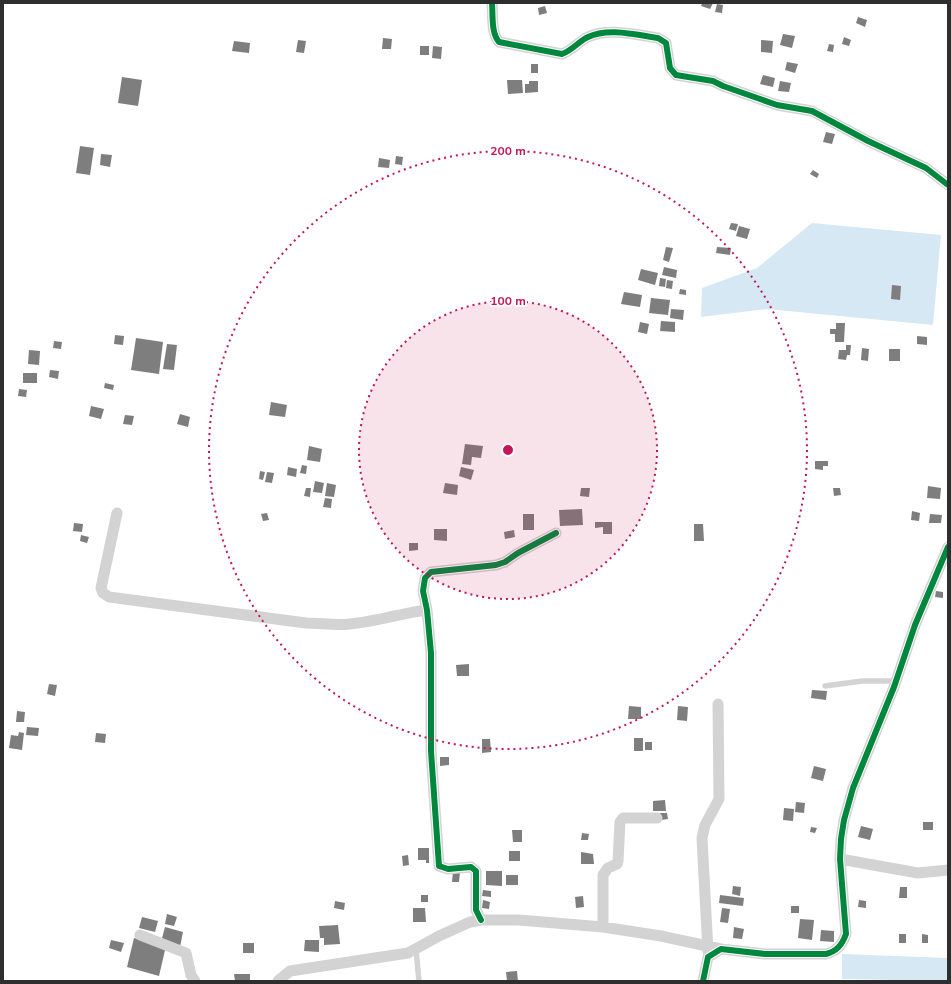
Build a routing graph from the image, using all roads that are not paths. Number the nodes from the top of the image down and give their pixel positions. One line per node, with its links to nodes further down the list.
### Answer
1 (492, 3): 2 (street)
2 (948, 185)
3 (117, 513): 6 (street)
4 (556, 533): 6 (street)
5 (948, 547): 7 (street)
6 (427, 610): 13 (street)
7 (896, 680): 8 (lane); 11 (street)
8 (825, 686)
9 (718, 704): 16 (street)
10 (658, 818): 14 (street)
11 (840, 859): 12 (street); 17 (street)
12 (948, 870)
13 (481, 920): 14 (street); 18 (street)
14 (604, 927): 16 (street)
15 (140, 935): 20 (street)
16 (707, 945): 17 (street); 19 (street)
17 (721, 949): 19 (street)
18 (416, 950): 21 (street); 22 (lane)
19 (708, 957): 23 (street)
20 (195, 981)
21 (278, 981)
22 (419, 981)
23 (703, 981)

